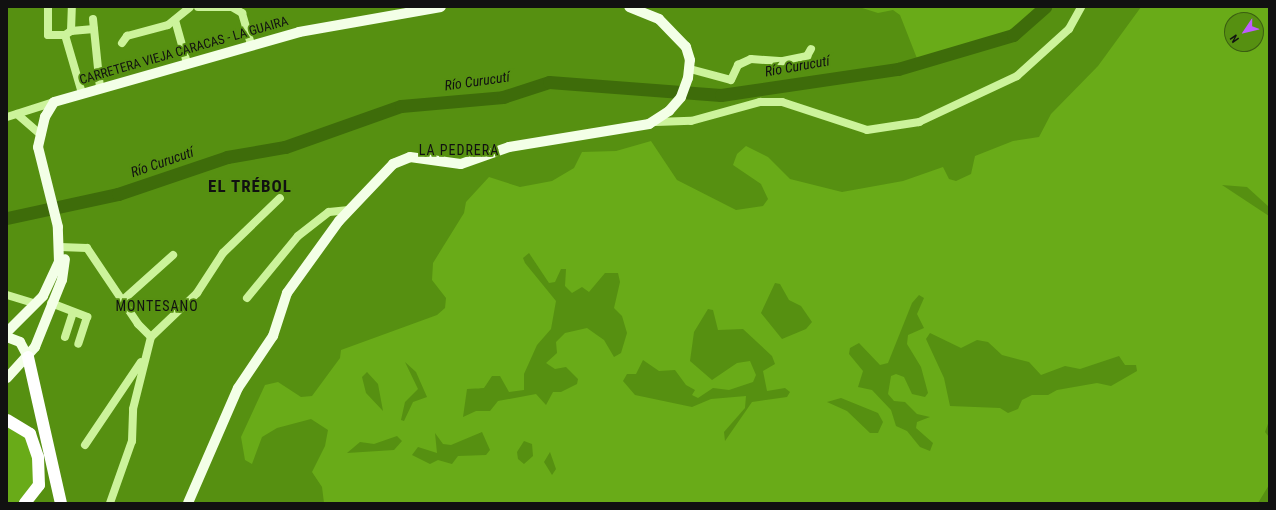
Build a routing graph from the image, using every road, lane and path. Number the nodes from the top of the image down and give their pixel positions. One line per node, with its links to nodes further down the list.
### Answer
1 (48, 7): 11 (street)
2 (72, 7): 11 (street)
3 (190, 7): 9 (street)
4 (198, 7): 13 (street)
5 (441, 7): 13 (main road, CARRETERA VIEJA CARACAS - LA GUAIRA)
6 (629, 7): 16 (main road)
7 (1081, 7): 22 (street)
8 (93, 19): 10 (street)
9 (175, 20): 12 (street); 15 (street)
10 (94, 29): 11 (street); 17 (street)
11 (68, 33): 18 (street)
12 (122, 43)
13 (251, 45): 15 (main road, CARRETERA VIEJA CARACAS - LA GUAIRA)
14 (811, 49): 16 (street)
15 (187, 62): 17 (main road, CARRETERA VIEJA CARACAS - LA GUAIRA)
16 (690, 69): 22 (main road)
17 (100, 88): 18 (main road, CARRETERA VIEJA CARACAS - LA GUAIRA)
18 (82, 93): 19 (main road, CARRETERA VIEJA CARACAS - LA GUAIRA)
19 (54, 102): 20 (street); 23 (main road)
20 (17, 114): 21 (street); 23 (street)
21 (7, 117)
22 (656, 122): 25 (main road)
23 (41, 135): 26 (main road)
24 (280, 198): 37 (street)
25 (349, 210): 29 (street); 47 (main road)
26 (63, 247): 30 (street); 31 (main road); 32 (main road)
27 (173, 255): 30 (street)
28 (7, 296): 31 (street)
29 (247, 298)
30 (124, 299): 37 (street)
31 (36, 304): 34 (main road)
32 (50, 304): 33 (street); 39 (main road)
33 (73, 312): 36 (street); 38 (street)
34 (7, 332)
35 (7, 337): 39 (main road)
36 (65, 337)
37 (151, 338): 40 (street)
38 (78, 344)
39 (28, 357): 41 (main road); 45 (highway)
40 (143, 360): 43 (street); 46 (street)
41 (7, 378)
42 (7, 420): 44 (highway)
43 (85, 446)
44 (24, 503)
45 (60, 503)
46 (110, 503)
47 (188, 503)

